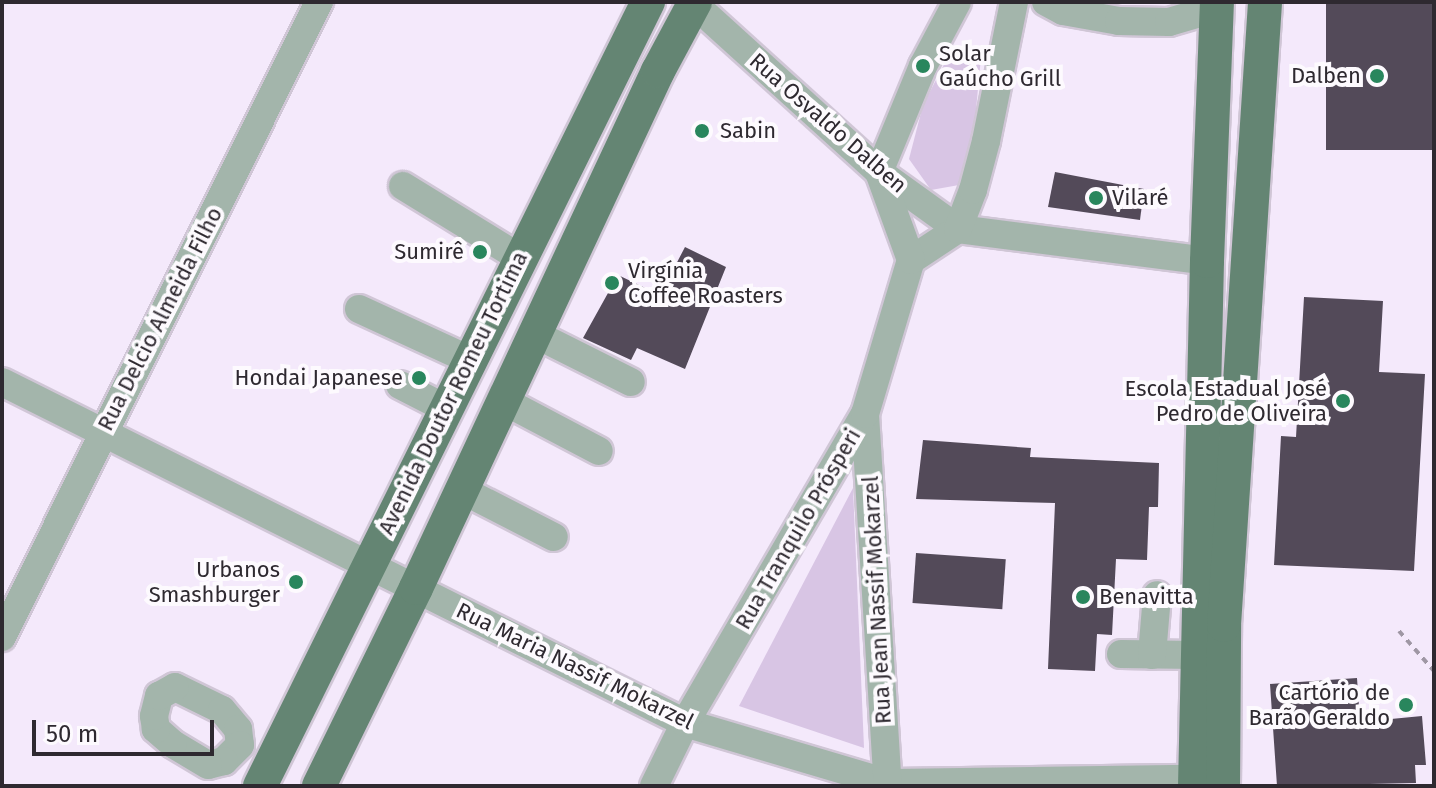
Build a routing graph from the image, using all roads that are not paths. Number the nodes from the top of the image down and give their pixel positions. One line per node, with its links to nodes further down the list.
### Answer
1 (319, 2): 26 (street, Rua Delcio Almeida Filho)
2 (648, 2): 14 (main road, Avenida Doutor Romeu Tortima)
3 (957, 2): 9 (street)
4 (1014, 2): 13 (street)
5 (1046, 2): 8 (street)
6 (1265, 2): 11 (main road)
7 (695, 3): 9 (street, Rua Osvaldo Dalben); 18 (main road)
8 (1217, 5): 10 (main road)
9 (879, 172): 13 (street, Rua Osvaldo Dalben); 15 (street)
10 (1211, 177): 11 (main road); 16 (main road)
11 (1255, 182): 41 (main road)
12 (403, 186): 14 (street)
13 (958, 229): 15 (street); 16 (street, Rua Osvaldo Dalben)
14 (520, 258): 19 (main road, Avenida Doutor Romeu Tortima)
15 (911, 260): 25 (street, Rua Tranquilo Prósperi)
16 (1207, 261): 36 (main road)
17 (359, 309): 19 (street)
18 (535, 334): 21 (street); 23 (main road)
19 (470, 360): 24 (main road, Avenida Doutor Romeu Tortima)
20 (2, 382): 26 (street, Rua Maria Nassif Mokarzel)
21 (631, 382)
22 (400, 385): 24 (street)
23 (504, 401): 27 (street); 28 (main road)
24 (445, 408): 30 (main road, Avenida Doutor Romeu Tortima)
25 (865, 414): 37 (street, Rua Tranquilo Prósperi); 40 (street, Rua Jean Nassif Mokarzel)
26 (103, 432): 30 (street, Rua Maria Nassif Mokarzel); 33 (street, Rua Delcio Almeida Filho)
27 (599, 451)
28 (462, 490): 29 (street); 31 (main road)
29 (554, 537)
30 (368, 564): 31 (street, Rua Maria Nassif Mokarzel); 39 (main road, Avenida Doutor Romeu Tortima)
31 (416, 588): 37 (street, Rua Maria Nassif Mokarzel); 42 (main road)
32 (1157, 595): 35 (street)
33 (2, 637)
34 (1121, 654): 35 (street)
35 (1152, 655): 36 (street)
36 (1197, 655): 41 (main road)
37 (685, 723): 40 (street, Rua Maria Nassif Mokarzel); 43 (street, Rua Tranquilo Prósperi)
38 (240, 745): 39 (street)
39 (266, 773)
40 (888, 784): 41 (street, Rua Maria Nassif Mokarzel)
41 (1203, 784)
42 (319, 786)
43 (654, 786)

